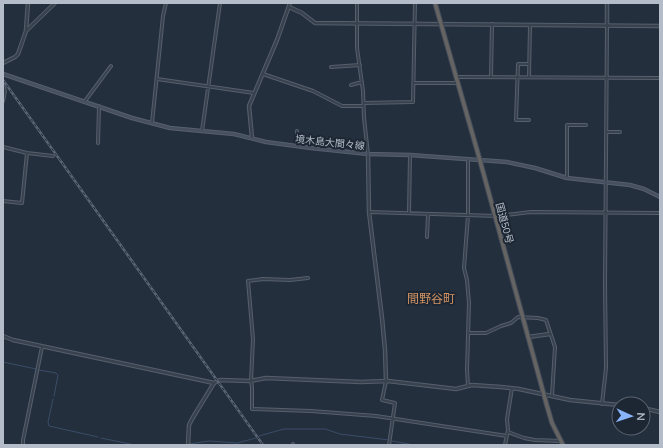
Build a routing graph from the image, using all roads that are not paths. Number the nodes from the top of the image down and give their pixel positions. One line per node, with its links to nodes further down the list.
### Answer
1 (28, 3): 18 (street)
2 (55, 3): 18 (street)
3 (166, 3): 32 (street)
4 (220, 3): 38 (street)
5 (290, 3): 10 (street)
6 (357, 3): 11 (street)
7 (415, 3): 12 (street)
8 (435, 3): 13 (highway, 国道50号)
9 (607, 3): 16 (street)
10 (289, 7): 11 (street); 25 (street)
11 (356, 24): 12 (street); 21 (street)
12 (414, 24): 13 (street); 34 (street)
13 (441, 24): 14 (street); 28 (highway, 国道50号)
14 (492, 24): 15 (street); 26 (street)
15 (530, 25): 16 (street); 20 (street)
16 (607, 26): 17 (street); 30 (street)
17 (660, 26)
18 (26, 31): 19 (street)
19 (3, 63)
20 (529, 64): 27 (street); 29 (street)
21 (360, 65): 23 (street); 33 (street)
22 (111, 66): 41 (street)
23 (331, 67)
24 (3, 74): 41 (main road, 境木島大間々線)
25 (262, 74): 39 (street); 42 (street)
26 (491, 76): 27 (street); 28 (street)
27 (517, 76): 29 (street); 44 (street)
28 (456, 77): 35 (highway, 国道50号)
29 (529, 77): 30 (street)
30 (607, 77): 31 (street); 49 (street)
31 (660, 78)
32 (157, 79): 38 (street); 45 (street)
33 (362, 82): 37 (street); 42 (street)
34 (414, 83): 35 (street); 42 (street)
35 (458, 83): 60 (highway, 国道50号)
36 (3, 84): 40 (street)
37 (351, 85)
38 (208, 87): 39 (street); 47 (street)
39 (254, 93): 51 (street)
40 (3, 101)
41 (85, 101): 43 (main road, 境木島大間々線)
42 (363, 104): 56 (street)
43 (99, 106): 45 (main road, 境木島大間々線); 52 (street)
44 (529, 120)
45 (152, 123): 47 (main road, 境木島大間々線)
46 (586, 125): 61 (street)
47 (202, 131): 51 (main road, 境木島大間々線)
48 (297, 131): 53 (street)
49 (606, 132): 50 (street); 62 (street)
50 (620, 132)
51 (252, 138): 53 (main road, 境木島大間々線)
52 (98, 143)
53 (297, 146): 56 (main road, 境木島大間々線)
54 (3, 147): 55 (street)
55 (27, 153): 58 (street); 64 (street)
56 (368, 154): 57 (main road, 境木島大間々線); 65 (street)
57 (410, 155): 59 (main road, 境木島大間々線); 66 (street)
58 (53, 156)
59 (468, 159): 60 (main road, 境木島大間々線); 70 (street)
60 (480, 160): 61 (main road, 境木島大間々線); 71 (highway, 国道50号)
61 (567, 178): 62 (main road, 境木島大間々線)
62 (606, 182): 63 (main road, 境木島大間々線); 67 (street)
63 (660, 197)
64 (3, 201)
65 (369, 212): 66 (street); 81 (street)
66 (409, 213): 69 (street)
67 (606, 213): 68 (street); 71 (street); 87 (street)
68 (660, 213)
69 (428, 214): 70 (street); 72 (street)
70 (468, 215): 71 (street); 75 (street)
71 (495, 216): 74 (highway, 国道50号)
72 (428, 237)
73 (308, 278): 80 (street)
74 (522, 317): 75 (street); 76 (street); 78 (highway, 国道50号)
75 (469, 333): 83 (street)
76 (550, 334): 78 (street); 86 (street)
77 (3, 336): 79 (street)
78 (528, 336): 85 (highway, 国道50号)
79 (42, 347): 82 (street); 93 (street)
80 (251, 381): 81 (street); 82 (street); 89 (street)
81 (386, 381): 83 (street); 89 (street)
82 (214, 383): 94 (street)
83 (468, 386): 84 (street)
84 (512, 388): 85 (street); 90 (street)
85 (544, 394): 86 (street); 92 (highway, 国道50号)
86 (552, 396): 87 (street)
87 (602, 404): 88 (street)
88 (611, 405)
89 (393, 418): 91 (street); 95 (street)
90 (508, 432): 91 (street); 92 (street)
91 (507, 436): 96 (street)
92 (562, 443)
93 (23, 445)
94 (188, 445)
95 (389, 445)
96 (505, 445)

